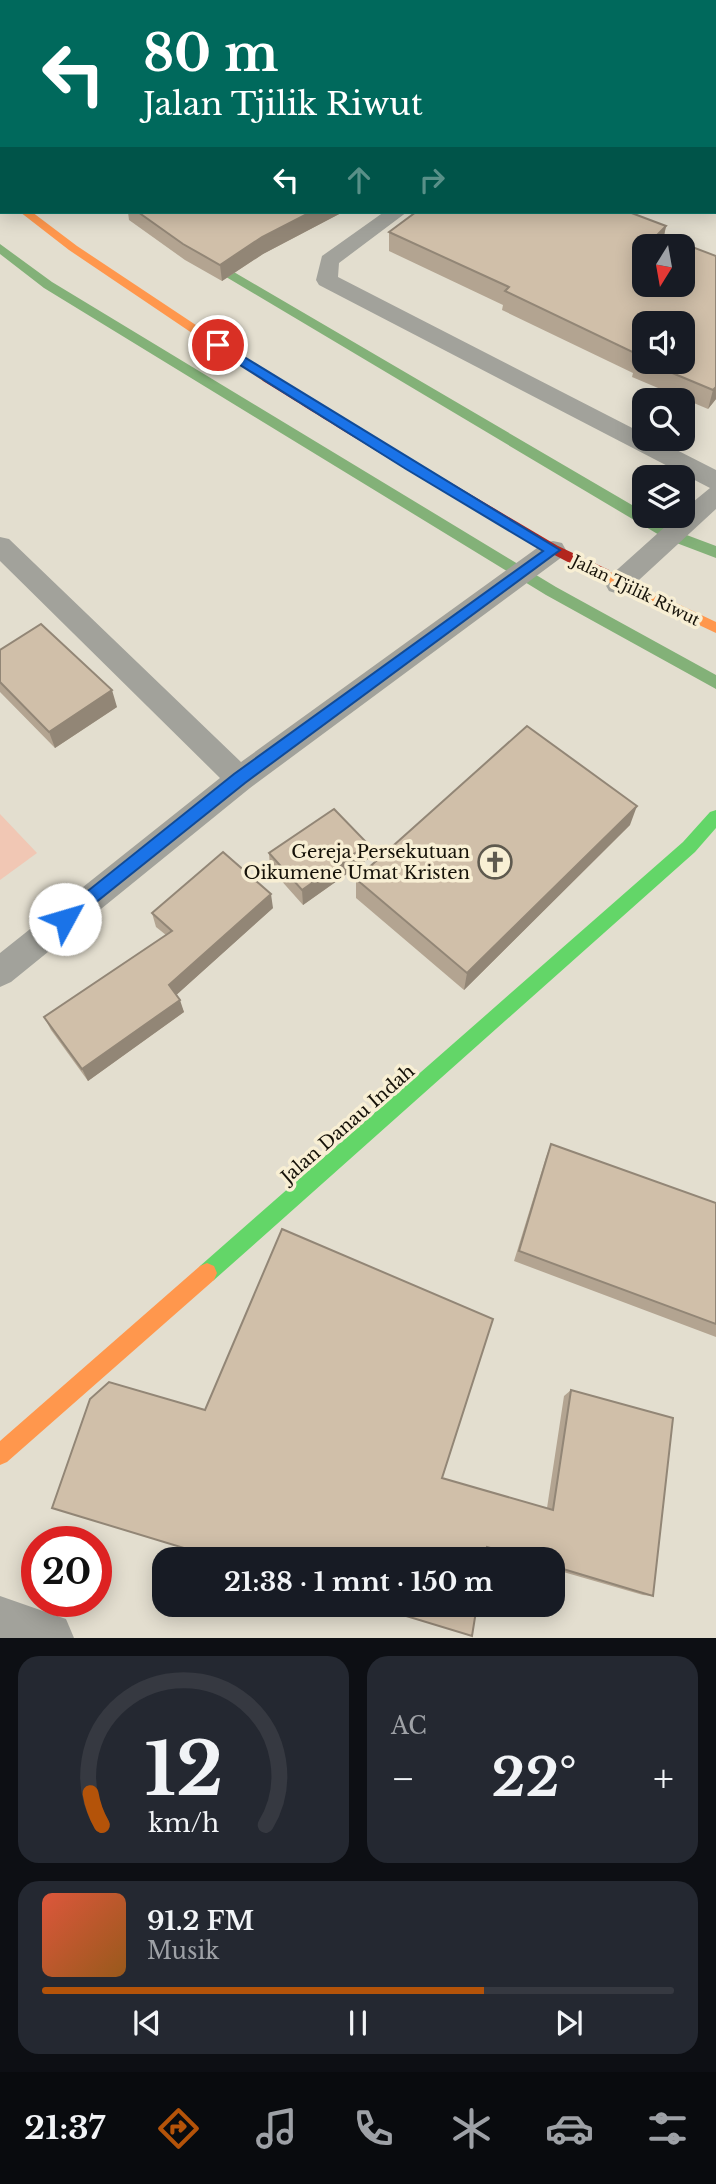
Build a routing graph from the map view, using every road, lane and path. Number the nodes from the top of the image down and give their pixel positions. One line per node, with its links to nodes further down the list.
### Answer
1 (28, 214): 6 (main road, Jalan Tjilik Riwut)
2 (394, 214): 3 (lane)
3 (716, 481)
4 (716, 495): 7 (lane)
5 (0, 546): 9 (lane)
6 (553, 550): 7 (main road, Jalan Tjilik Riwut); 9 (lane)
7 (618, 584): 8 (main road, Jalan Tjilik Riwut)
8 (716, 628)
9 (240, 779): 11 (lane)
10 (716, 817): 12 (main road, Jalan Danau Indah)
11 (0, 972)
12 (0, 1455)
13 (0, 1623): 14 (street)
14 (47, 1638)

